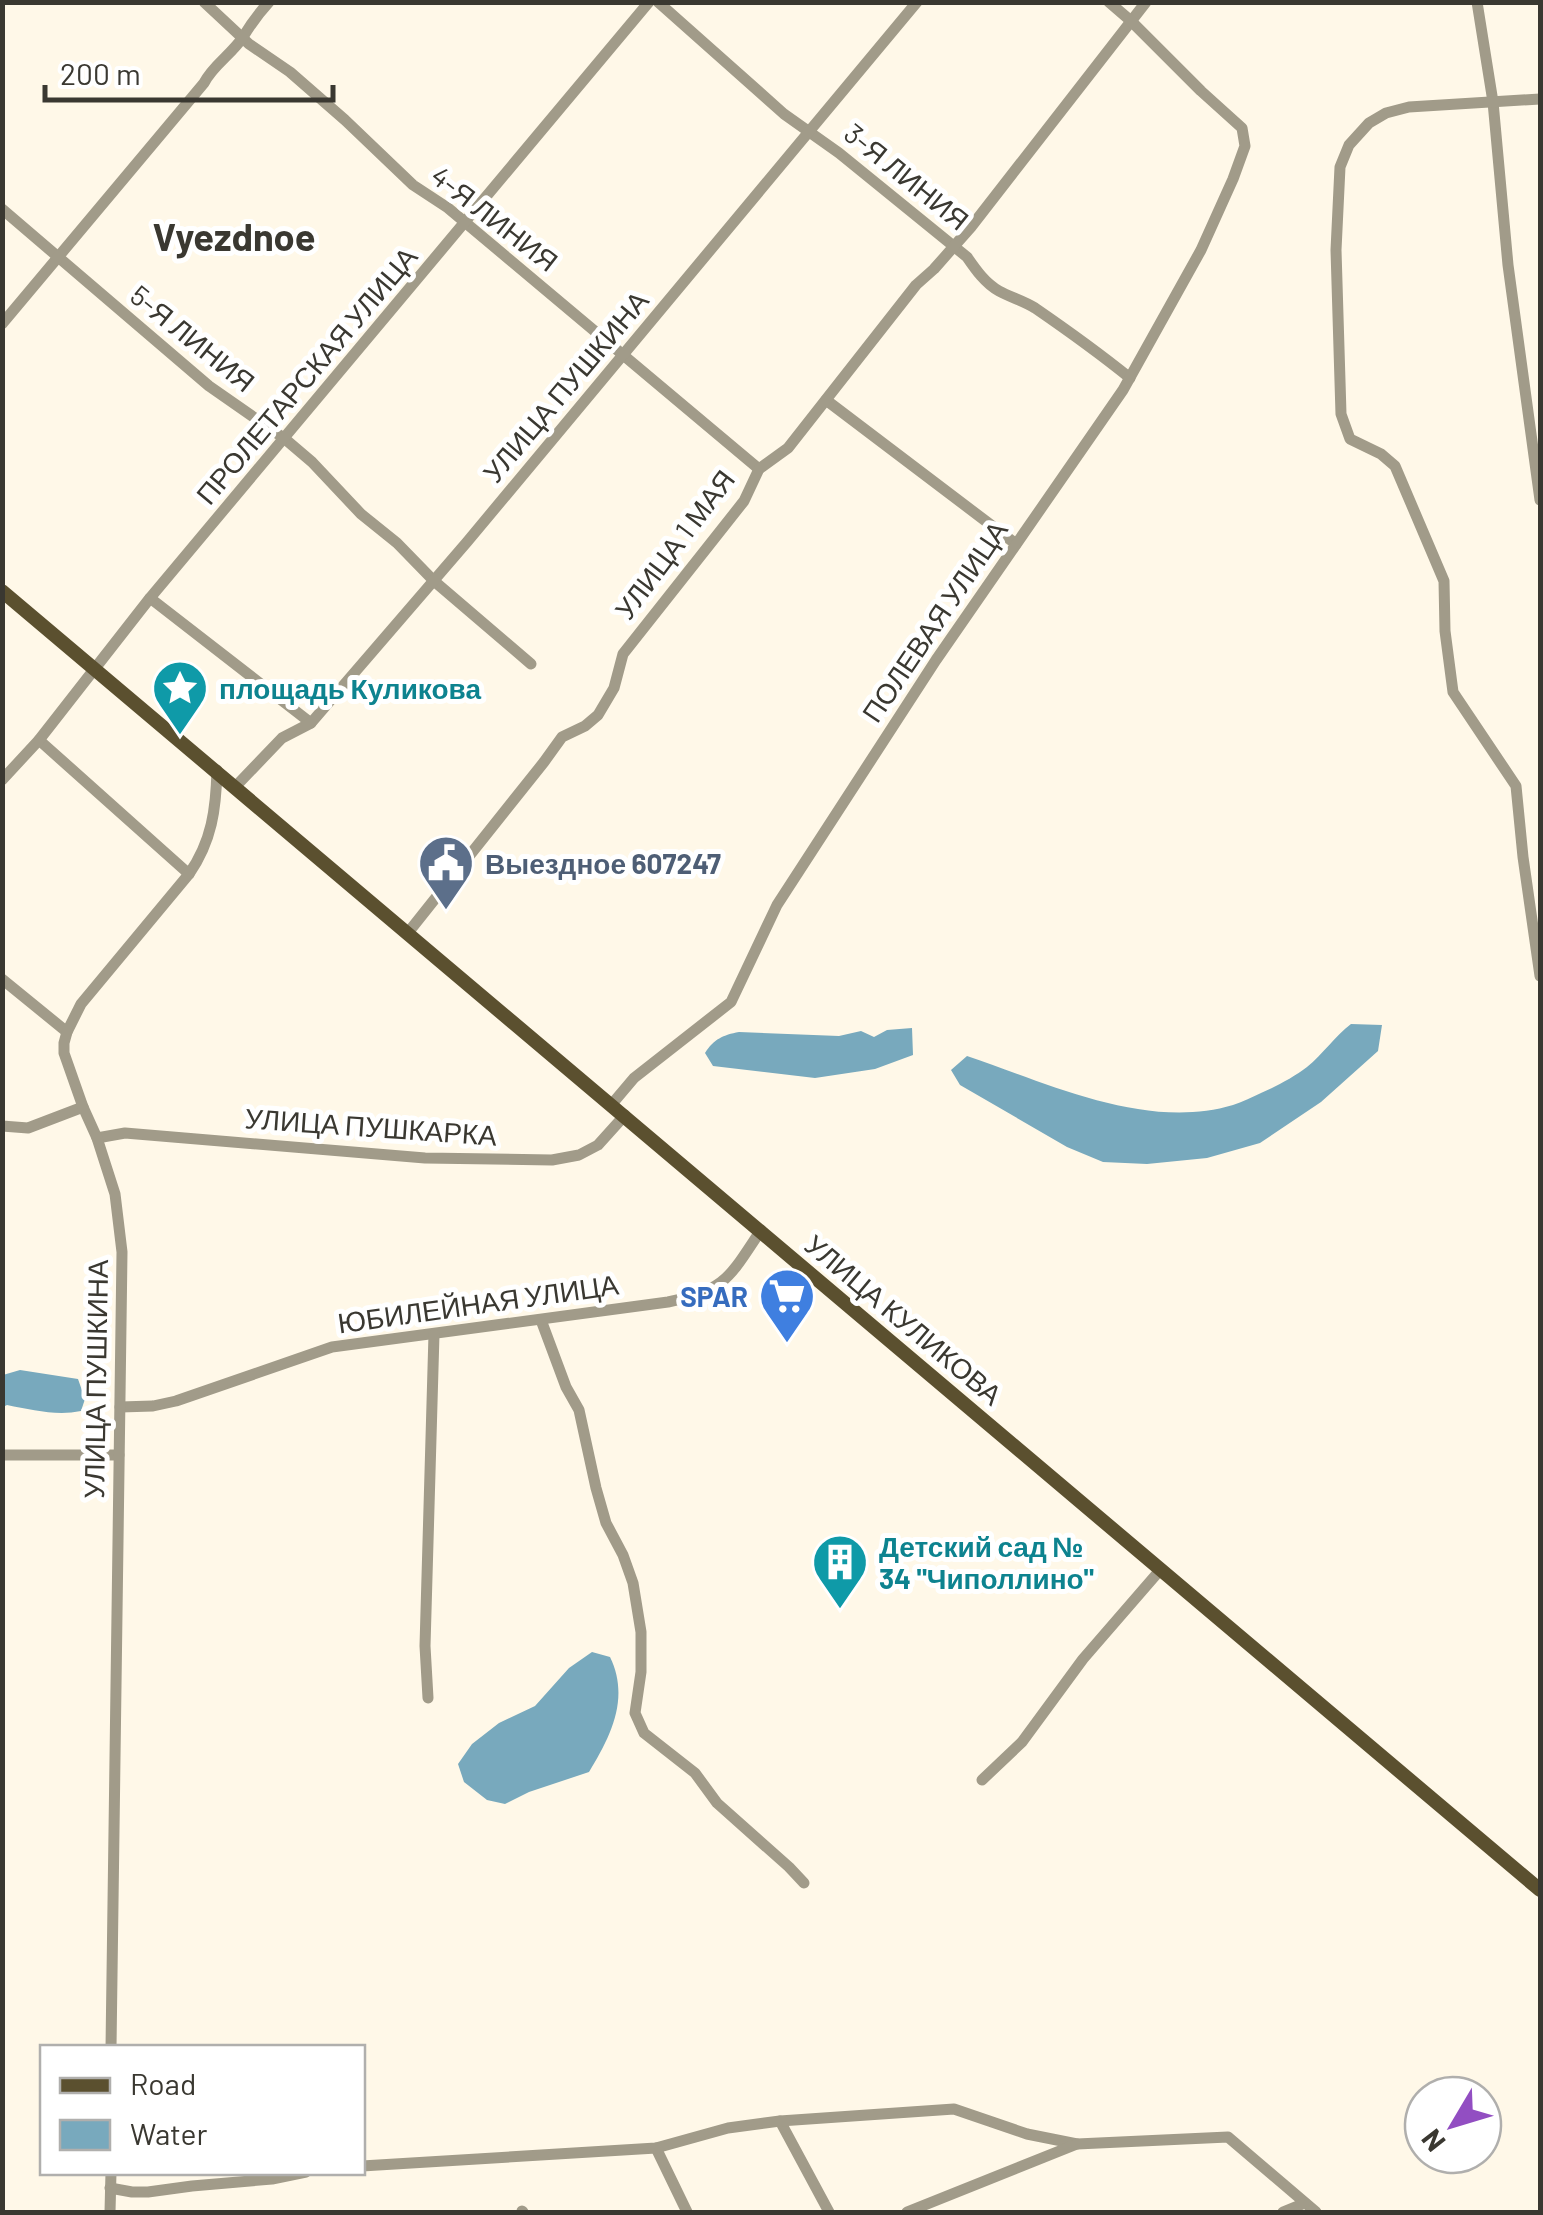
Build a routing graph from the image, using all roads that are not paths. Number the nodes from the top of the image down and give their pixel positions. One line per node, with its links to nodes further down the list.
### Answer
1 (204, 2): 10 (street, 4-Я ЛИНИЯ)
2 (269, 2): 10 (street)
3 (649, 2): 15 (street, ПРОЛЕТАРСКАЯ УЛИЦА)
4 (658, 2): 13 (street, 3-Я ЛИНИЯ)
5 (917, 2): 13 (street, УЛИЦА ПУШКИНА)
6 (1109, 2): 9 (street)
7 (1146, 2): 9 (street, УЛИЦА 1 МАЯ)
8 (1478, 2): 12 (street)
9 (1132, 21): 16 (street, УЛИЦА 1 МАЯ); 20 (street, ПОЛЕВАЯ УЛИЦА)
10 (243, 37): 15 (street, 4-Я ЛИНИЯ); 17 (street)
11 (1540, 100): 12 (street)
12 (1493, 102): 24 (street); 38 (street)
13 (809, 131): 16 (street, 3-Я ЛИНИЯ); 19 (street, УЛИЦА ПУШКИНА)
14 (2, 210): 17 (street, 5-Я ЛИНИЯ)
15 (465, 224): 19 (street, 4-Я ЛИНИЯ); 22 (street, ПРОЛЕТАРСКАЯ УЛИЦА)
16 (954, 246): 20 (street, 3-Я ЛИНИЯ); 21 (street, УЛИЦА 1 МАЯ)
17 (59, 256): 18 (street); 22 (street, 5-Я ЛИНИЯ)
18 (2, 324)
19 (624, 355): 23 (street, 4-Я ЛИНИЯ); 26 (street, УЛИЦА ПУШКИНА)
20 (1130, 378): 25 (street, ПОЛЕВАЯ УЛИЦА)
21 (826, 400): 23 (street, УЛИЦА 1 МАЯ); 25 (street)
22 (285, 440): 26 (street, 5-Я ЛИНИЯ); 28 (street, ПРОЛЕТАРСКАЯ УЛИЦА)
23 (759, 470): 37 (street, УЛИЦА 1 МАЯ)
24 (1540, 500)
25 (1016, 544): 41 (street, ПОЛЕВАЯ УЛИЦА)
26 (434, 580): 29 (street, 5-Я ЛИНИЯ); 31 (street, УЛИЦА ПУШКИНА)
27 (2, 591): 30 (main road)
28 (150, 598): 30 (street, ПРОЛЕТАРСКАЯ УЛИЦА); 31 (street)
29 (531, 664)
30 (96, 669): 32 (street, ПРОЛЕТАРСКАЯ УЛИЦА); 33 (main road)
31 (311, 723): 35 (street, УЛИЦА ПУШКИНА)
32 (39, 740): 34 (street, ПРОЛЕТАРСКАЯ УЛИЦА); 36 (street)
33 (217, 770): 35 (main road); 36 (street)
34 (2, 780)
35 (236, 786): 37 (main road, УЛИЦА КУЛИКОВА)
36 (189, 874): 40 (street)
37 (407, 934): 41 (main road, УЛИЦА КУЛИКОВА)
38 (1540, 976)
39 (2, 979): 40 (street)
40 (67, 1032): 42 (street, УЛИЦА ПУШКИНА)
41 (612, 1104): 43 (main road, УЛИЦА КУЛИКОВА)
42 (83, 1107): 44 (street); 45 (street, УЛИЦА ПУШКИНА)
43 (626, 1116): 45 (street, УЛИЦА ПУШКАРКА); 46 (main road, УЛИЦА КУЛИКОВА)
44 (2, 1126)
45 (97, 1138): 49 (street, УЛИЦА ПУШКИНА)
46 (761, 1230): 47 (street, ЮБИЛЕЙНАЯ УЛИЦА); 52 (main road, УЛИЦА КУЛИКОВА)
47 (540, 1320): 48 (street, ЮБИЛЕЙНАЯ УЛИЦА); 55 (street)
48 (434, 1334): 49 (street, ЮБИЛЕЙНАЯ УЛИЦА); 53 (street)
49 (120, 1406): 51 (street, УЛИЦА ПУШКИНА)
50 (2, 1455): 51 (street)
51 (119, 1455): 57 (street, УЛИЦА ПУШКИНА)
52 (1161, 1569): 54 (street); 56 (main road, УЛИЦА КУЛИКОВА)
53 (428, 1698)
54 (982, 1780)
55 (804, 1883)
56 (1540, 1890)
57 (111, 2045)
58 (780, 2121): 59 (street); 60 (street); 68 (street)
59 (1077, 2144): 65 (street); 69 (street)
60 (656, 2148): 61 (street); 67 (street)
61 (365, 2166)
62 (110, 2175): 64 (street)
63 (291, 2175): 64 (street)
64 (110, 2188): 66 (street)
65 (1305, 2203): 70 (street); 71 (street)
66 (110, 2212)
67 (688, 2212)
68 (830, 2212)
69 (907, 2212)
70 (1283, 2212)
71 (1316, 2212)

